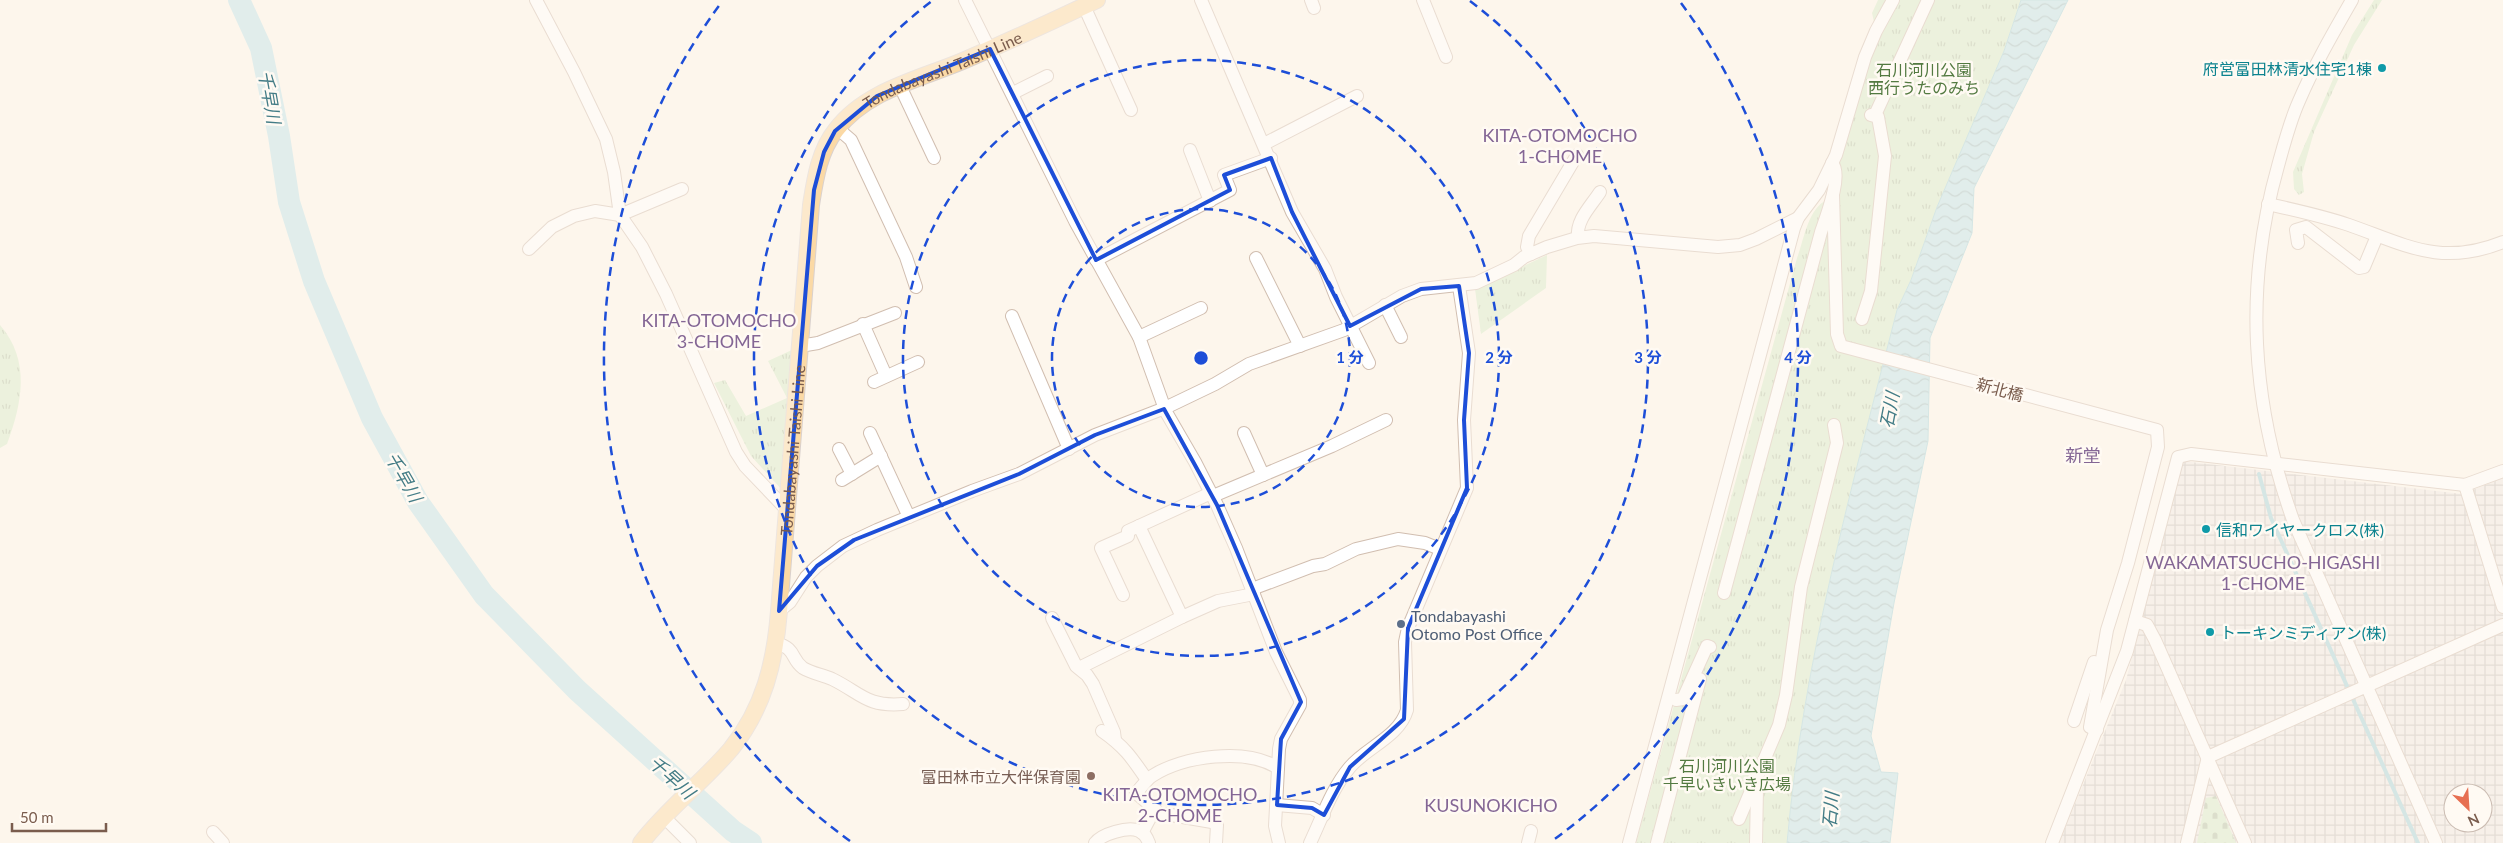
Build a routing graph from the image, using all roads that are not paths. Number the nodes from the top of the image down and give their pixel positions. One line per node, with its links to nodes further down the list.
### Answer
1 (536, 0): 28 (street)
2 (965, 0): 9 (street)
3 (1201, 0): 17 (street)
4 (1423, 0): 10 (street)
5 (1893, 0): 22 (street)
6 (1928, 0): 44 (street)
7 (2352, 0): 27 (street)
8 (1090, 3): 9 (main road, Tondabayashi Taishi Line); 15 (street)
9 (990, 49): 12 (main road, Tondabayashi Taishi Line); 13 (street)
10 (1446, 56)
11 (1047, 76): 13 (street)
12 (900, 86): 16 (main road, Tondabayashi Taishi Line); 20 (street)
13 (1013, 93): 37 (street)
14 (1357, 96): 17 (street)
15 (1131, 110)
16 (837, 128): 39 (street); 49 (main road, Tondabayashi Taishi Line)
17 (1264, 144): 21 (street)
18 (1190, 150): 26 (street)
19 (1577, 155): 35 (street)
20 (934, 158)
21 (1271, 158): 26 (street); 46 (street)
22 (1832, 163): 25 (street); 29 (street)
23 (682, 189): 28 (street)
24 (1600, 192): 31 (street)
25 (1833, 196): 71 (street); 81 (street, 新北橋)
26 (1210, 200): 37 (street)
27 (2268, 204): 30 (street); 61 (street)
28 (620, 215): 34 (street); 66 (street)
29 (1798, 218): 31 (street); 109 (street)
30 (2377, 236): 32 (street); 33 (street)
31 (1578, 238): 35 (street)
32 (2503, 242)
33 (2298, 243)
34 (528, 249)
35 (1531, 254): 38 (street)
36 (1256, 258): 50 (street)
37 (1096, 260): 47 (street)
38 (1459, 286): 40 (street); 69 (street)
39 (916, 287)
40 (1385, 305): 46 (street); 48 (street)
41 (1201, 308): 47 (street)
42 (894, 313): 45 (street)
43 (1012, 316): 58 (street)
44 (1862, 319)
45 (863, 324): 49 (street); 51 (street)
46 (1350, 326): 50 (street); 52 (street)
47 (1139, 336): 53 (street)
48 (1401, 338)
49 (800, 346): 66 (main road, Tondabayashi Taishi Line)
50 (1300, 346): 53 (street)
51 (918, 362)
52 (1369, 363)
53 (1165, 408): 58 (street); 65 (street)
54 (1386, 420): 63 (street)
55 (1834, 425): 94 (street)
56 (1244, 432): 63 (street)
57 (870, 434): 60 (street)
58 (1069, 449): 67 (street)
59 (839, 450): 60 (street)
60 (881, 456): 67 (street)
61 (2275, 463): 64 (street); 77 (street); 84 (street)
62 (2503, 471): 64 (street)
63 (1263, 475): 65 (street)
64 (2465, 485): 73 (street)
65 (1212, 495): 68 (street); 70 (street)
66 (787, 510): 74 (main road, Tondabayashi Taishi Line)
67 (909, 517): 74 (street)
68 (1139, 526): 72 (street); 75 (street)
69 (1440, 549): 70 (street); 98 (street)
70 (1253, 592): 75 (street); 92 (street)
71 (1724, 592)
72 (1123, 595)
73 (2503, 607)
74 (779, 611): 79 (main road, Tondabayashi Taishi Line)
75 (1182, 617): 82 (street)
76 (1052, 618): 82 (street)
77 (2134, 622): 88 (street); 91 (street)
78 (2503, 626): 84 (street)
79 (776, 643): 86 (street); 96 (main road, Tondabayashi Taishi Line)
80 (1710, 647): 85 (street)
81 (2101, 656): 87 (street); 88 (street)
82 (1079, 668): 90 (street)
83 (1700, 679): 110 (street)
84 (2366, 686): 91 (street); 115 (street)
85 (1676, 700)
86 (902, 704)
87 (2074, 721)
88 (2097, 730): 112 (street)
89 (1102, 731): 90 (street)
90 (1114, 740): 93 (street)
91 (2208, 758): 113 (street); 114 (street)
92 (1278, 768): 93 (street); 95 (street)
93 (1147, 780): 97 (street)
94 (1758, 780): 99 (street); 111 (street)
95 (1277, 805): 98 (street); 107 (street)
96 (665, 814): 103 (main road, Tondabayashi Taishi Line); 104 (street)
97 (1158, 815): 101 (street); 106 (street)
98 (1324, 815): 108 (street)
99 (1739, 819)
100 (214, 832): 102 (street)
101 (1146, 838): 105 (street)
102 (224, 843)
103 (641, 843)
104 (690, 843)
105 (1094, 843)
106 (1216, 843)
107 (1279, 843)
108 (1310, 843)
109 (1629, 843)
110 (1657, 843)
111 (1756, 843)
112 (2052, 843)
113 (2186, 843)
114 (2246, 843)
115 (2436, 843)

